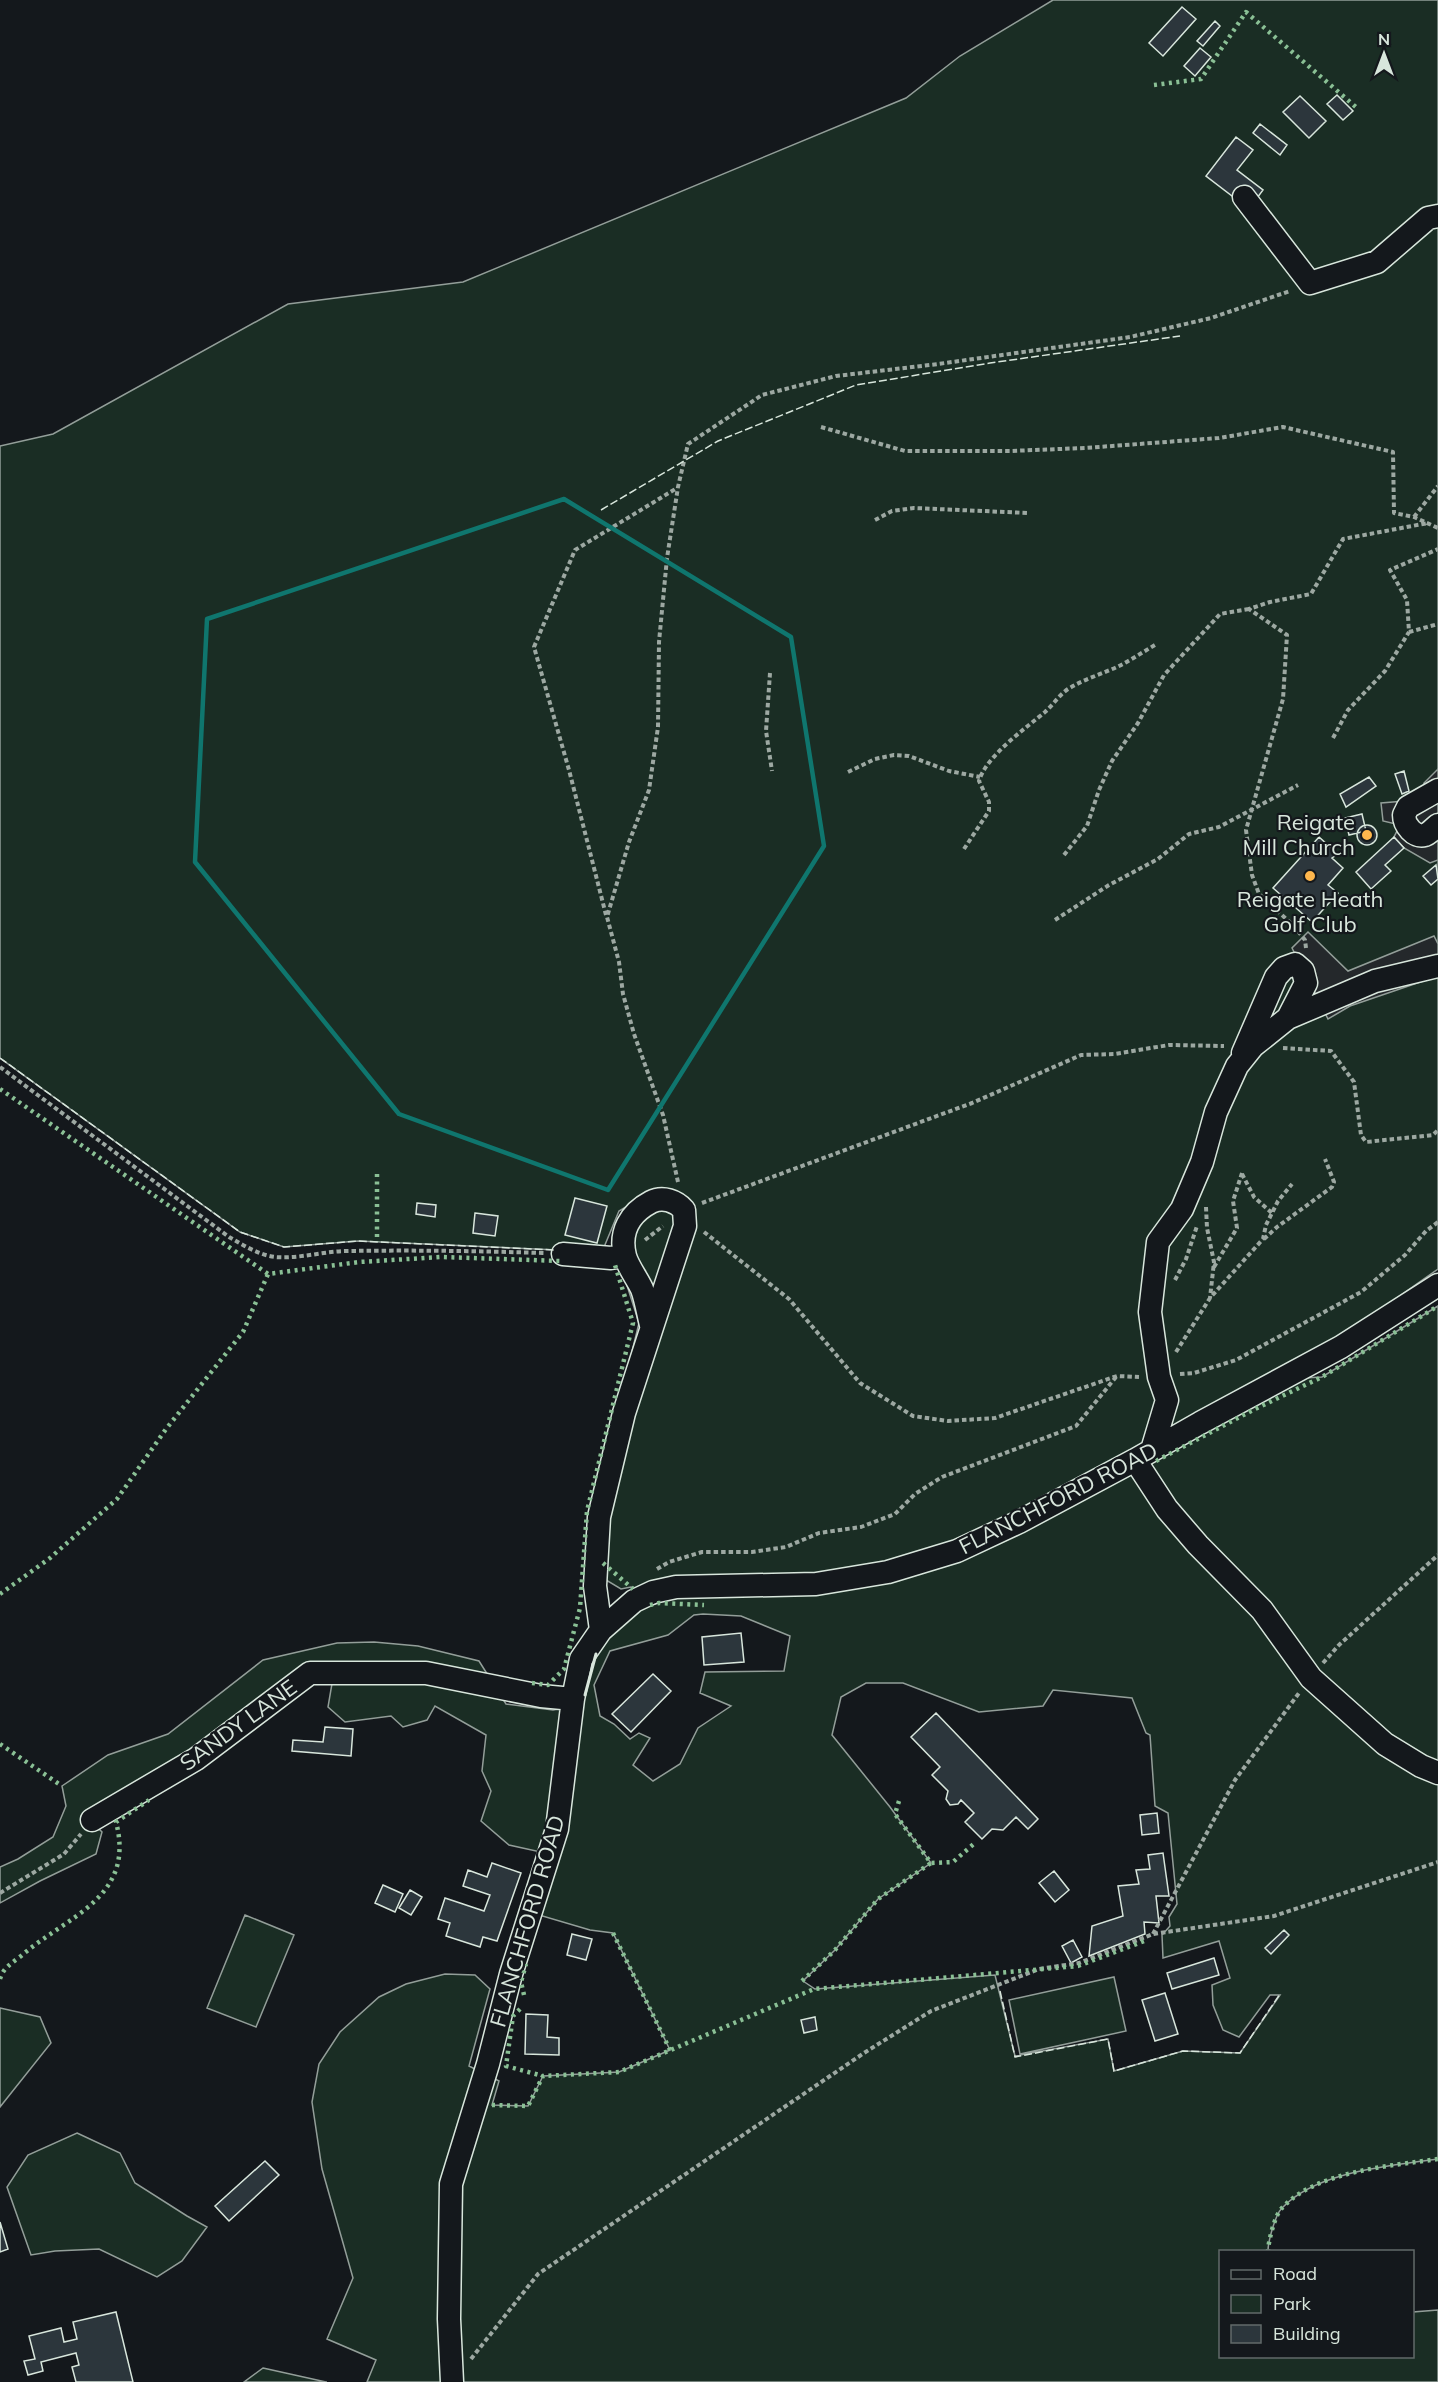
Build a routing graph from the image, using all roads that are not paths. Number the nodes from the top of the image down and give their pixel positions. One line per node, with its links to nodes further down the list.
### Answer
1 (1244, 197): 2 (street)
2 (1438, 216)
3 (1438, 790): 4 (street)
4 (1438, 825)
5 (1438, 966): 6 (street)
6 (1288, 1018): 7 (street); 7 (street)
7 (1245, 1052): 12 (street)
8 (563, 1254): 9 (street)
9 (625, 1256): 11 (street); 11 (street)
10 (1438, 1285): 13 (street, FLANCHFORD ROAD)
11 (651, 1325): 15 (street)
12 (1167, 1400): 13 (street); 14 (street)
13 (1200, 1423): 14 (street, FLANCHFORD ROAD)
14 (1144, 1455): 15 (street, FLANCHFORD ROAD); 17 (street)
15 (601, 1630): 16 (street, FLANCHFORD ROAD)
16 (573, 1699): 18 (street, SANDY LANE); 19 (street, FLANCHFORD ROAD)
17 (1438, 1773)
18 (92, 1820)
19 (452, 2382)

